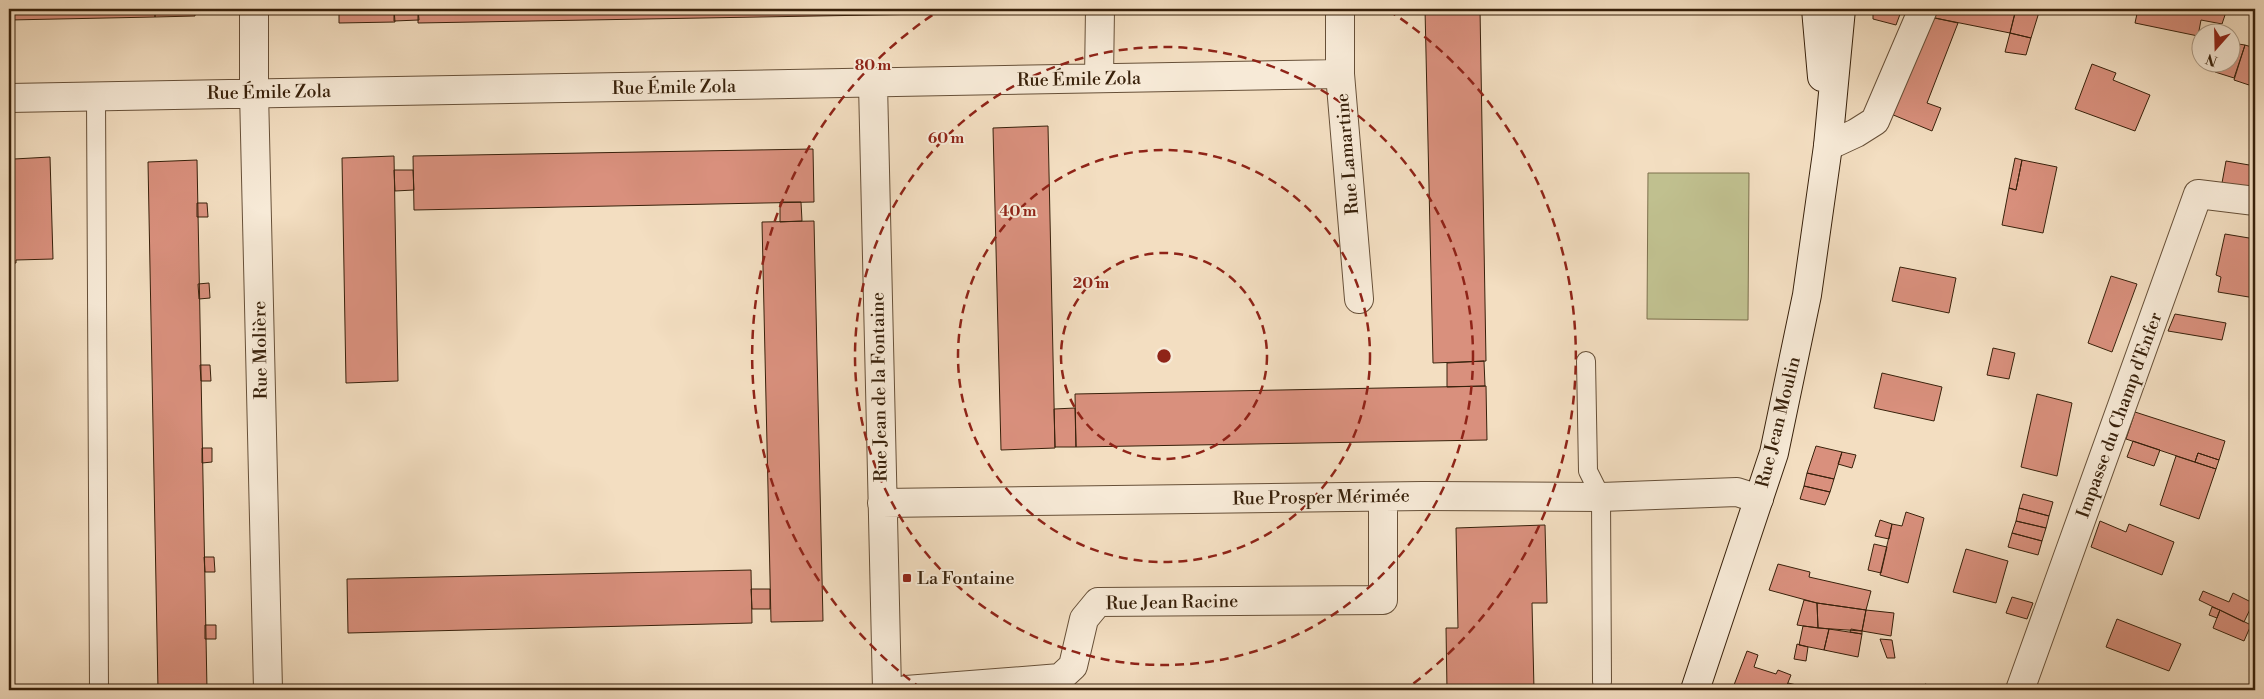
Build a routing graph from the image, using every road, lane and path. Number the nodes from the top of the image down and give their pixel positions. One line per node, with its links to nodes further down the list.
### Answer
1 (254, 9): 10 (street, Rue Molière)
2 (1100, 9): 8 (street)
3 (1340, 9): 7 (street, Rue Lamartine)
4 (1816, 9): 13 (street)
5 (1842, 9): 13 (street)
6 (1923, 9): 13 (street)
7 (1340, 74): 8 (street, Rue Émile Zola); 15 (street, Rue Lamartine)
8 (1099, 78): 9 (street, Rue Émile Zola)
9 (873, 84): 10 (street, Rue Émile Zola); 20 (street, Rue Jean de la Fontaine)
10 (254, 92): 11 (street, Rue Émile Zola); 23 (street, Rue Molière)
11 (96, 97): 12 (street, Rue Émile Zola); 22 (lane)
12 (9, 98)
13 (1828, 146): 19 (street, Rue Jean Moulin)
14 (2255, 201): 27 (street, Impasse du Champ d'Enfer)
15 (1359, 299)
16 (1586, 361): 18 (lane)
17 (1383, 497): 18 (street, Rue Prosper Mérimée); 20 (street, Rue Prosper Mérimée); 25 (street, Rue Jean Racine)
18 (1600, 497): 19 (street, Rue Prosper Mérimée); 21 (lane)
19 (1759, 499): 26 (street, Rue Jean Moulin)
20 (882, 502): 24 (street, Rue Jean de la Fontaine)
21 (1602, 682)
22 (99, 690)
23 (268, 690)
24 (887, 690)
25 (906, 690)
26 (1695, 690)
27 (2020, 690)

